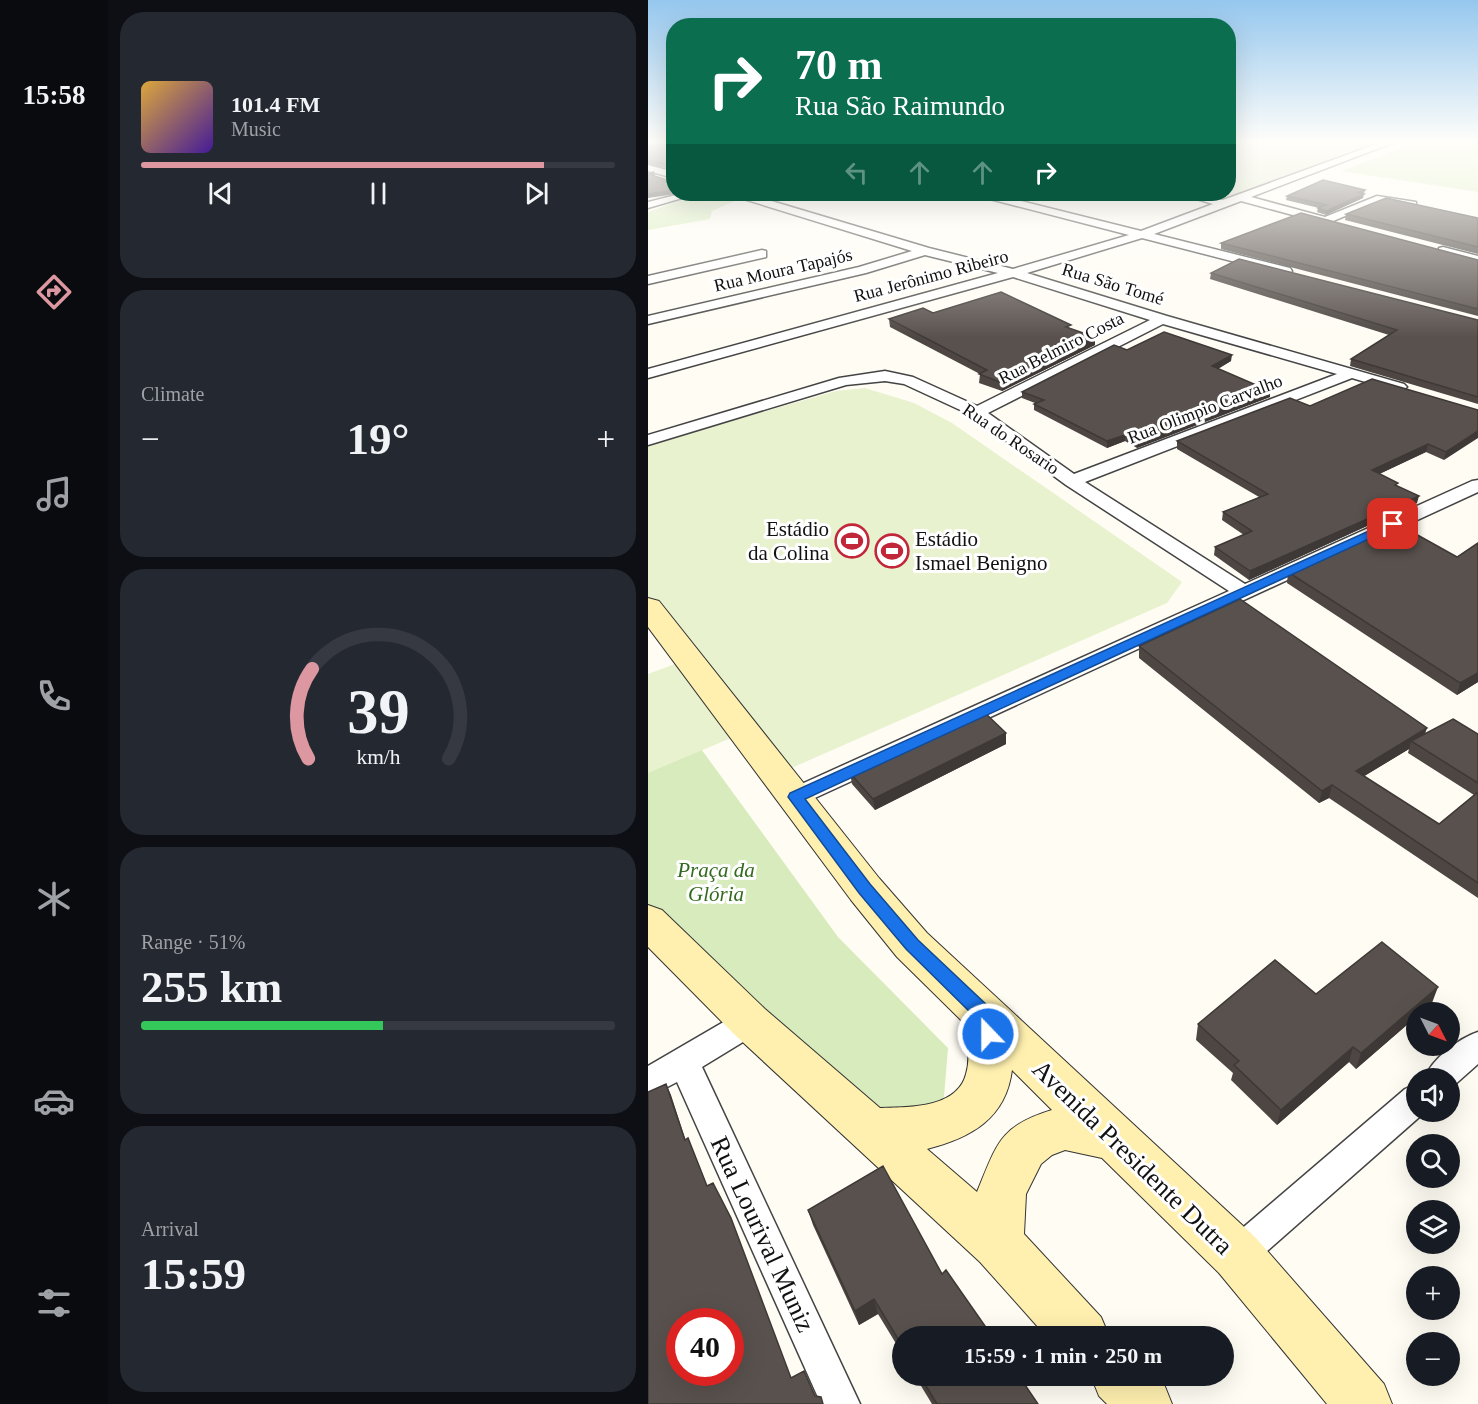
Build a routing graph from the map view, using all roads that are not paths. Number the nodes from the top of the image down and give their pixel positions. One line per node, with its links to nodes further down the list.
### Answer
1 (782, 208): 10 (street, Rua São Tomé)
2 (1036, 208): 8 (street)
3 (1214, 208): 8 (street, Rua Jerônimo Ribeiro)
4 (1276, 208): 6 (street)
5 (1357, 208): 6 (street)
6 (1326, 221): 7 (street)
7 (1344, 226)
8 (1143, 234): 13 (street, Rua Jerônimo Ribeiro); 14 (street)
9 (1429, 247): 12 (street)
10 (925, 251): 13 (street, Rua São Tomé); 17 (street, Rua Moura Tapajós)
11 (762, 254): 15 (street)
12 (1478, 260)
13 (1011, 272): 16 (street, Rua São Tomé); 19 (street, Rua Jerônimo Ribeiro)
14 (1305, 276)
15 (648, 280)
16 (1162, 319): 18 (street, Rua São Tomé); 21 (street, Rua Belmiro Costa)
17 (648, 320)
18 (1352, 373): 20 (street, Rua São Tomé); 23 (street, Rua Olimpio Carvalho)
19 (648, 374)
20 (1409, 390)
21 (977, 412): 22 (street, Rua do Rosario); 23 (street, Rua do Rosario)
22 (648, 440)
23 (1072, 481): 25 (street, Rua do Rosario)
24 (1478, 485): 25 (street)
25 (1245, 592): 27 (street)
26 (648, 607): 27 (street, Avenida Presidente Dutra)
27 (795, 797): 29 (street, Avenida Presidente Dutra)
28 (648, 921): 30 (street)
29 (985, 1015): 36 (street); 37 (street, Avenida Presidente Dutra)
30 (750, 1022): 32 (street); 36 (street)
31 (1478, 1045): 33 (street)
32 (684, 1063): 34 (street); 42 (street, Rua Lourival Muniz)
33 (1452, 1068)
34 (648, 1083)
35 (1406, 1108): 39 (street)
36 (872, 1130): 38 (street)
37 (1119, 1140): 38 (street); 39 (street, Avenida Presidente Dutra)
38 (998, 1244): 40 (street)
39 (1237, 1255): 44 (street, Avenida Presidente Dutra)
40 (1073, 1326)
41 (1128, 1386): 43 (street)
42 (841, 1404)
43 (1144, 1404)
44 (1364, 1404)

